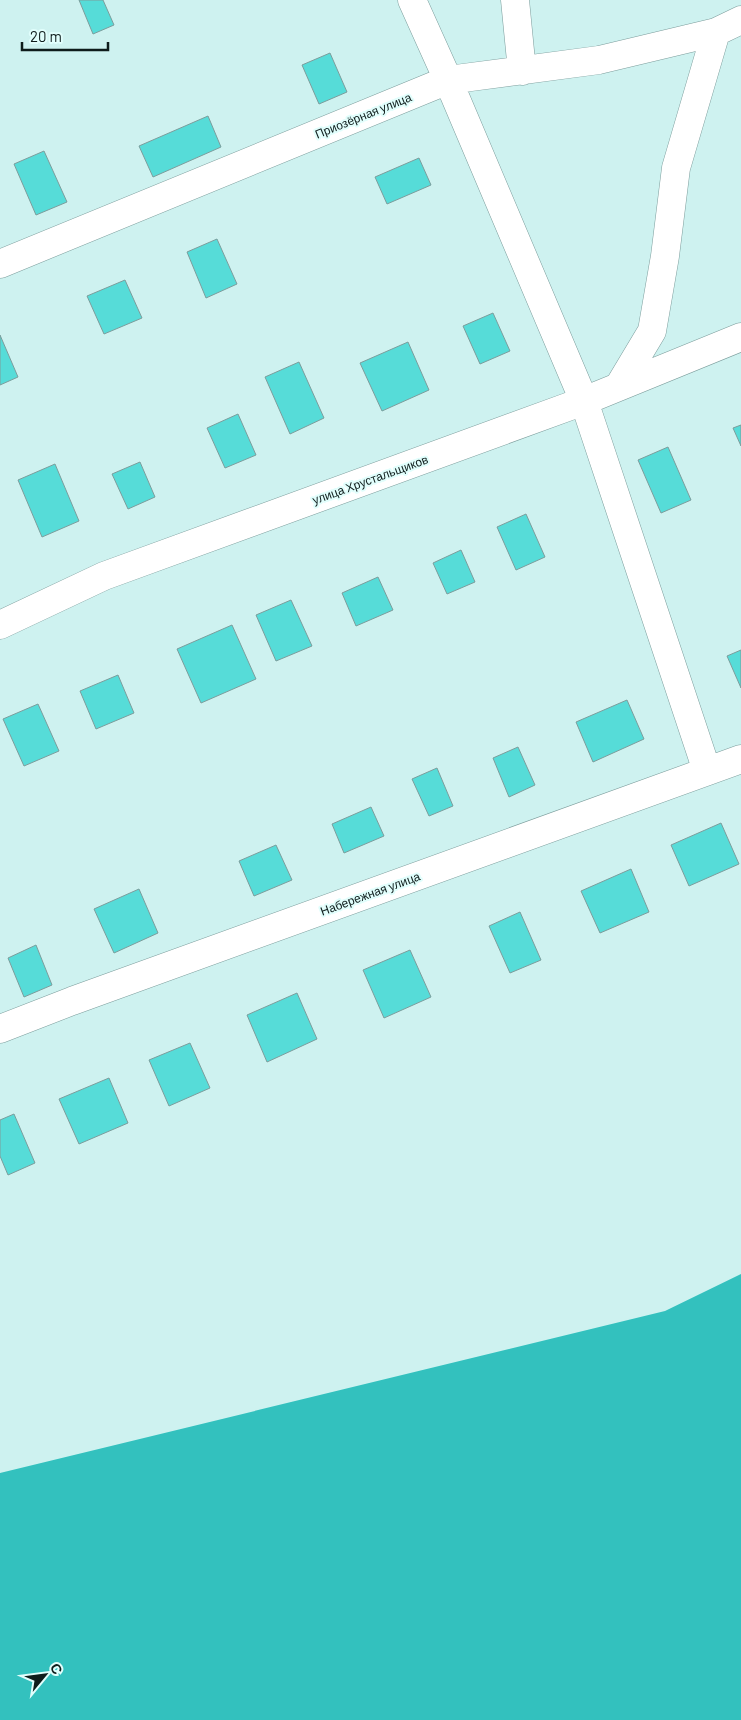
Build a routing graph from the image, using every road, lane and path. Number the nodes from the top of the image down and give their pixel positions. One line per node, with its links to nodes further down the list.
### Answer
1 (412, 0): 6 (street)
2 (515, 0): 5 (street)
3 (741, 20): 4 (street, Приозёрная улица)
4 (716, 32): 5 (street, Приозёрная улица); 9 (street)
5 (522, 71): 6 (street, Приозёрная улица)
6 (448, 80): 7 (street, Приозёрная улица); 10 (street)
7 (0, 264)
8 (741, 336): 9 (street, улица Хрустальщиков)
9 (619, 386): 10 (street, улица Хрустальщиков)
10 (584, 401): 11 (street, улица Хрустальщиков); 13 (street)
11 (0, 625)
12 (741, 759): 13 (street, Набережная улица)
13 (707, 770): 14 (street, Набережная улица)
14 (0, 1029)

